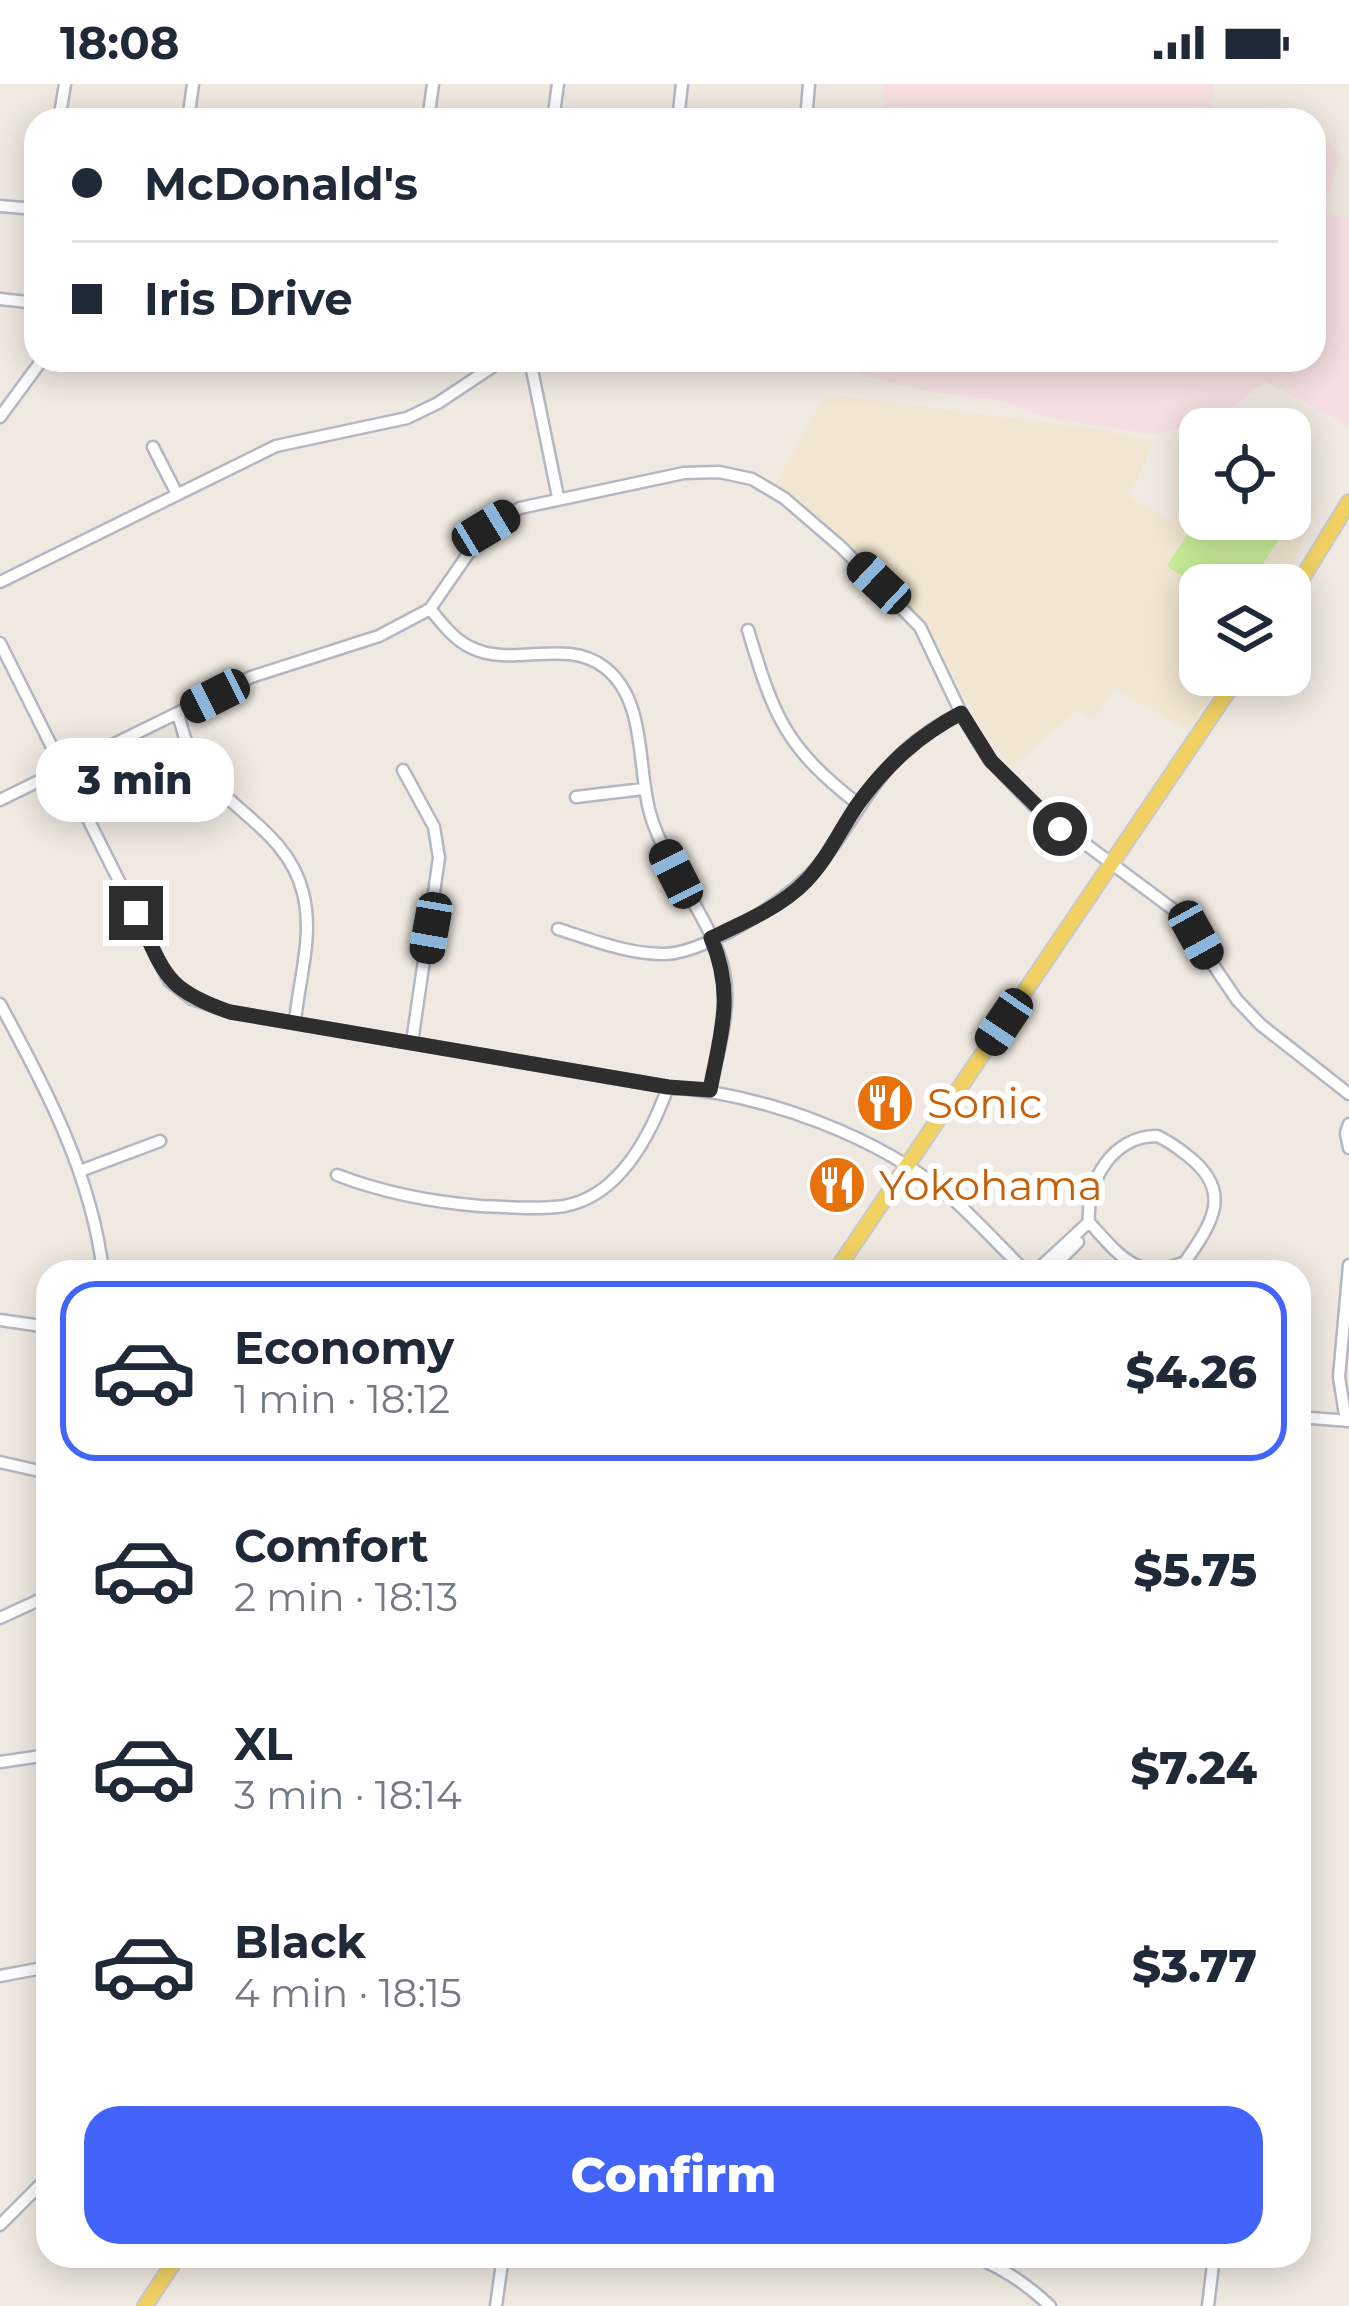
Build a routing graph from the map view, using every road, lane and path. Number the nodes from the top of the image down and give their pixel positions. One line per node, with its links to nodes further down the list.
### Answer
1 (33, 372): 4 (street)
2 (484, 372): 6 (street)
3 (532, 372): 7 (street)
4 (0, 417)
5 (153, 448): 6 (street)
6 (176, 494): 10 (street)
7 (558, 496): 11 (street); 15 (street)
8 (1349, 502): 9 (main road)
9 (1311, 564)
10 (0, 582)
11 (430, 609): 16 (street); 19 (street)
12 (748, 630): 22 (street)
13 (0, 643): 17 (street)
14 (1225, 696): 23 (main road)
15 (961, 713): 22 (street); 23 (street)
16 (178, 715): 17 (street); 27 (street)
17 (65, 769): 21 (street); 27 (street)
18 (404, 770): 28 (street)
19 (643, 789): 20 (street); 25 (street)
20 (576, 797)
21 (0, 800)
22 (858, 804): 25 (street)
23 (1111, 865): 31 (street); 35 (main road)
24 (558, 929): 25 (street)
25 (711, 938): 30 (street)
26 (0, 1004): 36 (street)
27 (295, 1022): 28 (street)
28 (412, 1042): 29 (street)
29 (668, 1087): 30 (street); 37 (street)
30 (710, 1090): 35 (street)
31 (1349, 1094)
32 (1349, 1124): 34 (street)
33 (160, 1141): 36 (street)
34 (1349, 1148)
35 (906, 1166): 40 (main road); 41 (street)
36 (80, 1171): 39 (street)
37 (337, 1175)
38 (1091, 1224): 42 (street); 43 (street); 44 (street); 45 (street)
39 (101, 1260)
40 (844, 1260)
41 (1014, 1260)
42 (1049, 1260)
43 (1059, 1260)
44 (1128, 1260)
45 (1186, 1260)
46 (1349, 1265): 50 (street)
47 (0, 1320): 48 (street)
48 (36, 1325)
49 (1311, 1419): 50 (street)
50 (1347, 1421)
51 (0, 1462): 52 (street)
52 (36, 1470)
53 (36, 1602): 54 (street)
54 (0, 1618)
55 (36, 1757): 56 (street)
56 (0, 1762)
57 (36, 1969): 58 (street)
58 (0, 1976)
59 (36, 2189): 60 (street)
60 (0, 2224)
61 (170, 2268): 65 (main road)
62 (501, 2268): 66 (street)
63 (1001, 2268): 67 (street)
64 (1213, 2268): 68 (street)
65 (145, 2306)
66 (496, 2306)
67 (1050, 2306)
68 (1208, 2306)

